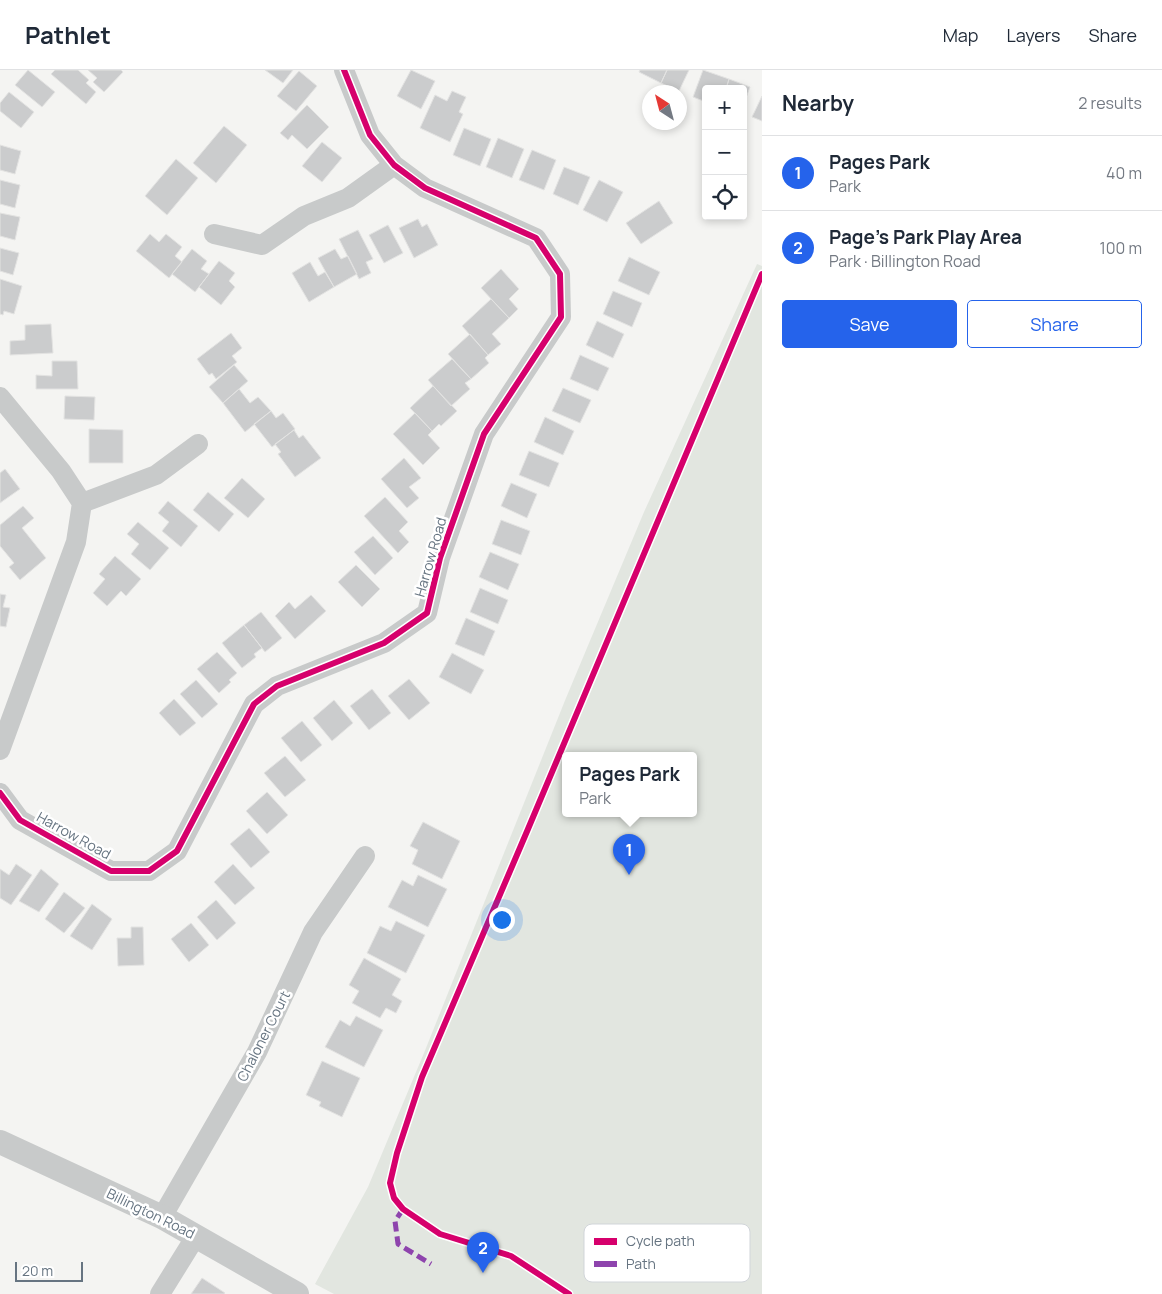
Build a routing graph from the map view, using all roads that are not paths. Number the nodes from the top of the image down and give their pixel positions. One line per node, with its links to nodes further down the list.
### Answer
1 (344, 70): 2 (street, Harrow Road)
2 (394, 165): 3 (street); 8 (street, Harrow Road)
3 (214, 234)
4 (0, 397): 6 (street)
5 (198, 444): 6 (street)
6 (82, 503): 7 (street)
7 (0, 750)
8 (0, 793)
9 (365, 856): 11 (street, Chaloner Court)
10 (0, 1142): 11 (street, Billington Road)
11 (162, 1217): 12 (street, Billington Road)
12 (196, 1236): 13 (street); 14 (street, Billington Road)
13 (160, 1294)
14 (297, 1294)

